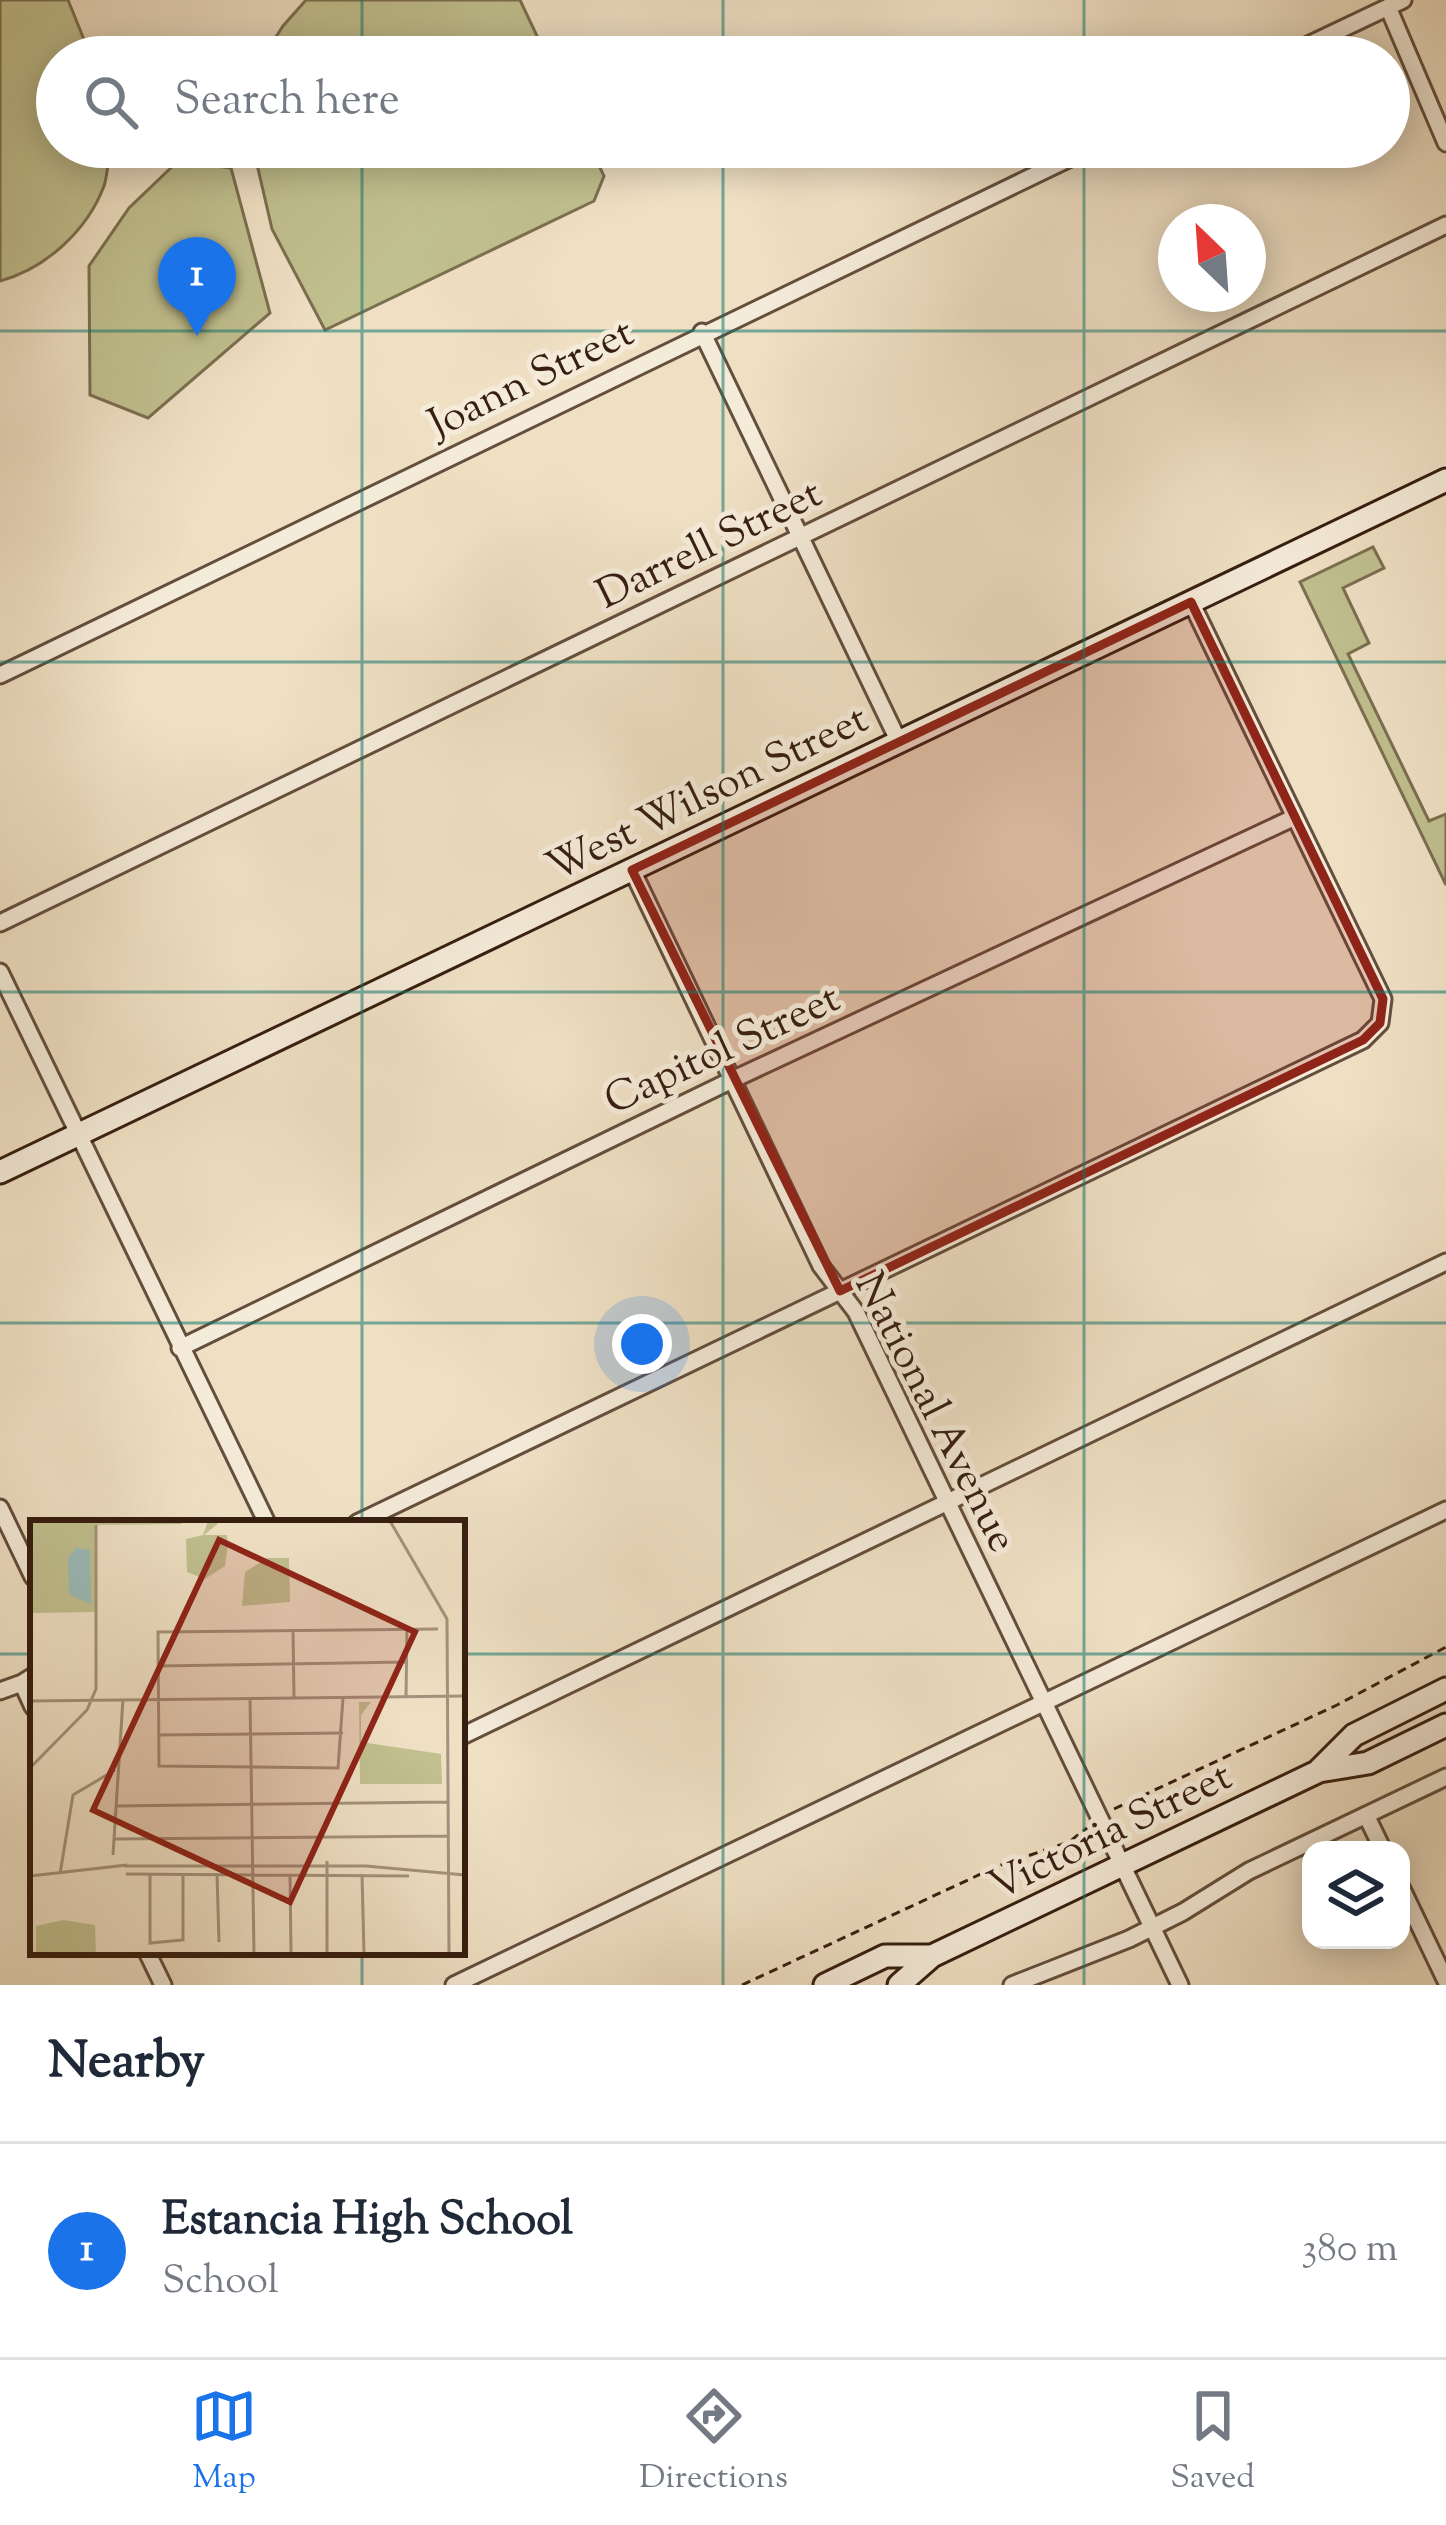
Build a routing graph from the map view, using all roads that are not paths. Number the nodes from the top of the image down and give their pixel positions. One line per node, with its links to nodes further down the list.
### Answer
1 (1395, 3): 2 (street); 3 (street)
2 (1327, 36)
3 (1407, 36)
4 (1410, 44): 5 (street)
5 (1446, 142)
6 (1049, 168): 8 (street, Joann Street)
7 (1446, 225): 10 (street, Darrell Street)
8 (702, 332): 10 (street); 12 (street, Joann Street)
9 (1446, 480): 11 (street, West Wilson Street)
10 (800, 538): 13 (street); 16 (street, Darrell Street)
11 (1191, 602): 13 (street, West Wilson Street); 14 (street)
12 (0, 675)
13 (898, 742): 15 (street, West Wilson Street)
14 (1295, 817): 18 (street, Capitol Street); 22 (street)
15 (632, 870): 18 (street, National Avenue); 19 (street, West Wilson Street)
16 (0, 923)
17 (0, 972): 19 (street)
18 (732, 1080): 22 (street, National Avenue); 23 (street, Capitol Street)
19 (77, 1136): 20 (street, West Wilson Street); 23 (street)
20 (0, 1172)
21 (1446, 1262): 24 (street)
22 (840, 1291): 24 (street, National Avenue); 28 (street)
23 (180, 1348): 27 (street)
24 (946, 1502): 33 (street, National Avenue); 35 (street)
25 (0, 1508): 29 (street)
26 (1446, 1510): 33 (street)
27 (266, 1520)
28 (362, 1520)
29 (30, 1571)
30 (27, 1679): 32 (street)
31 (1446, 1689): 36 (street, Victoria Street)
32 (0, 1691)
33 (1045, 1701): 40 (street, National Avenue); 47 (street)
34 (1446, 1725): 36 (street, Victoria Street)
35 (465, 1735)
36 (1318, 1771): 40 (street, Victoria Street)
37 (1446, 1777): 38 (street)
38 (1366, 1815): 39 (street); 42 (street)
39 (1379, 1841)
40 (1121, 1866): 42 (street, National Avenue); 44 (street, Victoria Street)
41 (1410, 1906): 45 (street)
42 (1152, 1927): 50 (street); 51 (street, National Avenue)
43 (148, 1955): 46 (street)
44 (932, 1956): 48 (street, Victoria Street); 49 (street, Victoria Street)
45 (1446, 1981)
46 (163, 1985)
47 (454, 1985)
48 (825, 1985)
49 (899, 1985)
50 (1012, 1985)
51 (1180, 1985)

